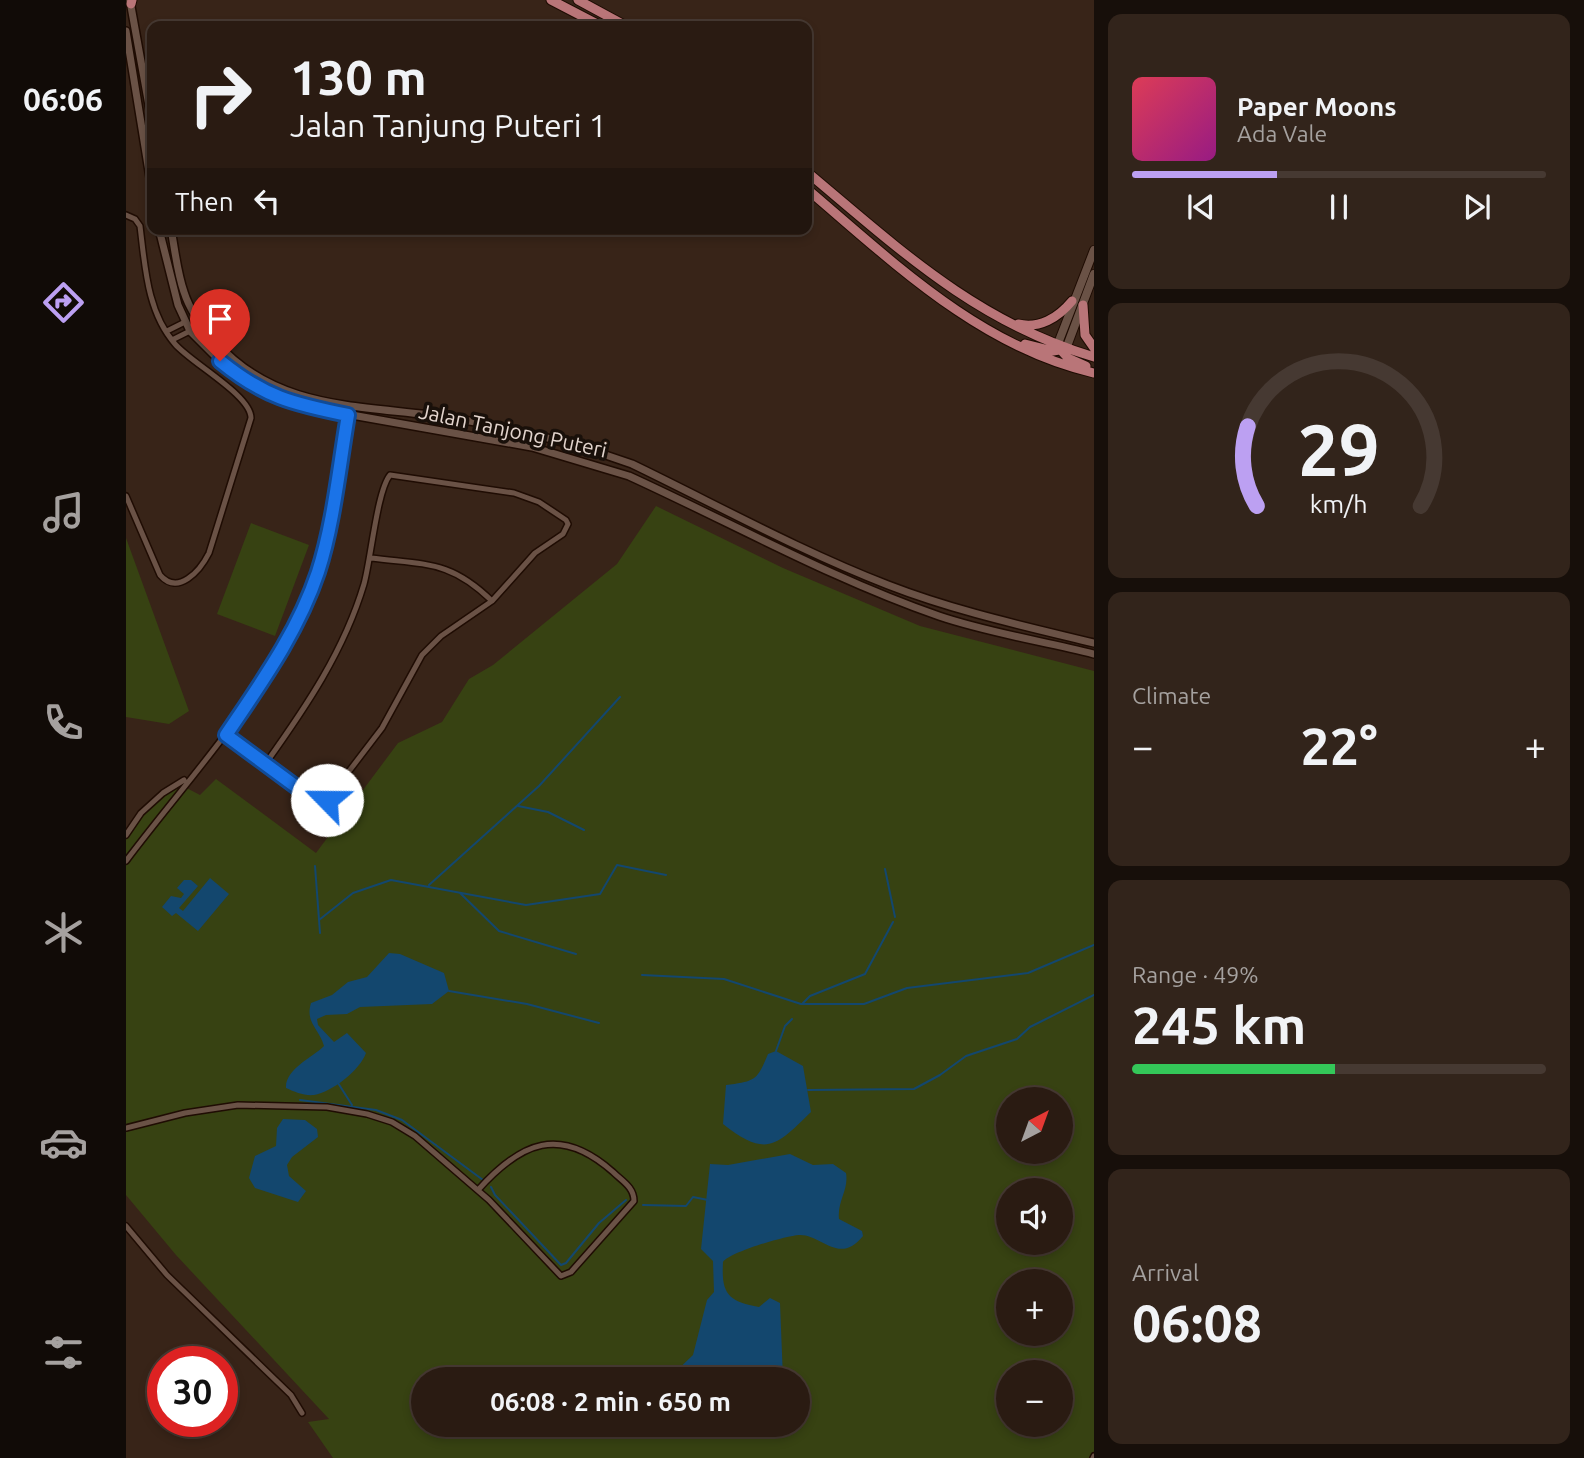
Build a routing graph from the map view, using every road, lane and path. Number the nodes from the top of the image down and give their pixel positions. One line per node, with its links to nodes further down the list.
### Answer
1 (131, 1): 7 (street)
2 (553, 1): 4 (main road)
3 (582, 1): 5 (main road)
4 (591, 21)
5 (617, 21)
6 (126, 31): 8 (street)
7 (147, 93)
8 (147, 159)
9 (812, 176): 18 (main road)
10 (812, 193): 22 (main road)
11 (126, 215): 20 (street)
12 (160, 235): 19 (street, Jalan Tanjong Puteri)
13 (172, 235): 27 (street, Jalan Tanjong Puteri)
14 (1094, 250): 16 (main road)
15 (1094, 274): 17 (main road)
16 (1072, 301): 18 (main road); 24 (main road)
17 (1083, 305): 24 (main road); 25 (main road)
18 (996, 318): 24 (main road)
19 (185, 321): 20 (street); 21 (street, Jalan Tanjong Puteri)
20 (167, 331): 23 (street)
21 (190, 331): 23 (street); 29 (street, Jalan Tanjong Puteri)
22 (1003, 338): 24 (main road); 28 (main road)
23 (172, 340): 31 (street)
24 (1061, 348): 26 (main road); 28 (main road)
25 (1094, 348)
26 (1094, 357)
27 (243, 369): 29 (street); 30 (street, Jalan Tanjong Puteri)
28 (1094, 371)
29 (247, 383): 30 (street, Jalan Tanjong Puteri)
30 (349, 411): 34 (street, Jalan Tanjong Puteri); 35 (street, Jalan Tanjong Puteri); 36 (street)
31 (126, 496)
32 (371, 558): 33 (street); 33 (street); 37 (street)
33 (492, 601): 37 (street)
34 (1094, 643)
35 (1094, 654)
36 (226, 735): 37 (street); 38 (street)
37 (266, 763)
38 (191, 775): 39 (street); 40 (street)
39 (126, 835)
40 (126, 861)
41 (126, 1128): 42 (street)
42 (478, 1190): 42 (street)
43 (126, 1226): 44 (street)
44 (302, 1413)

